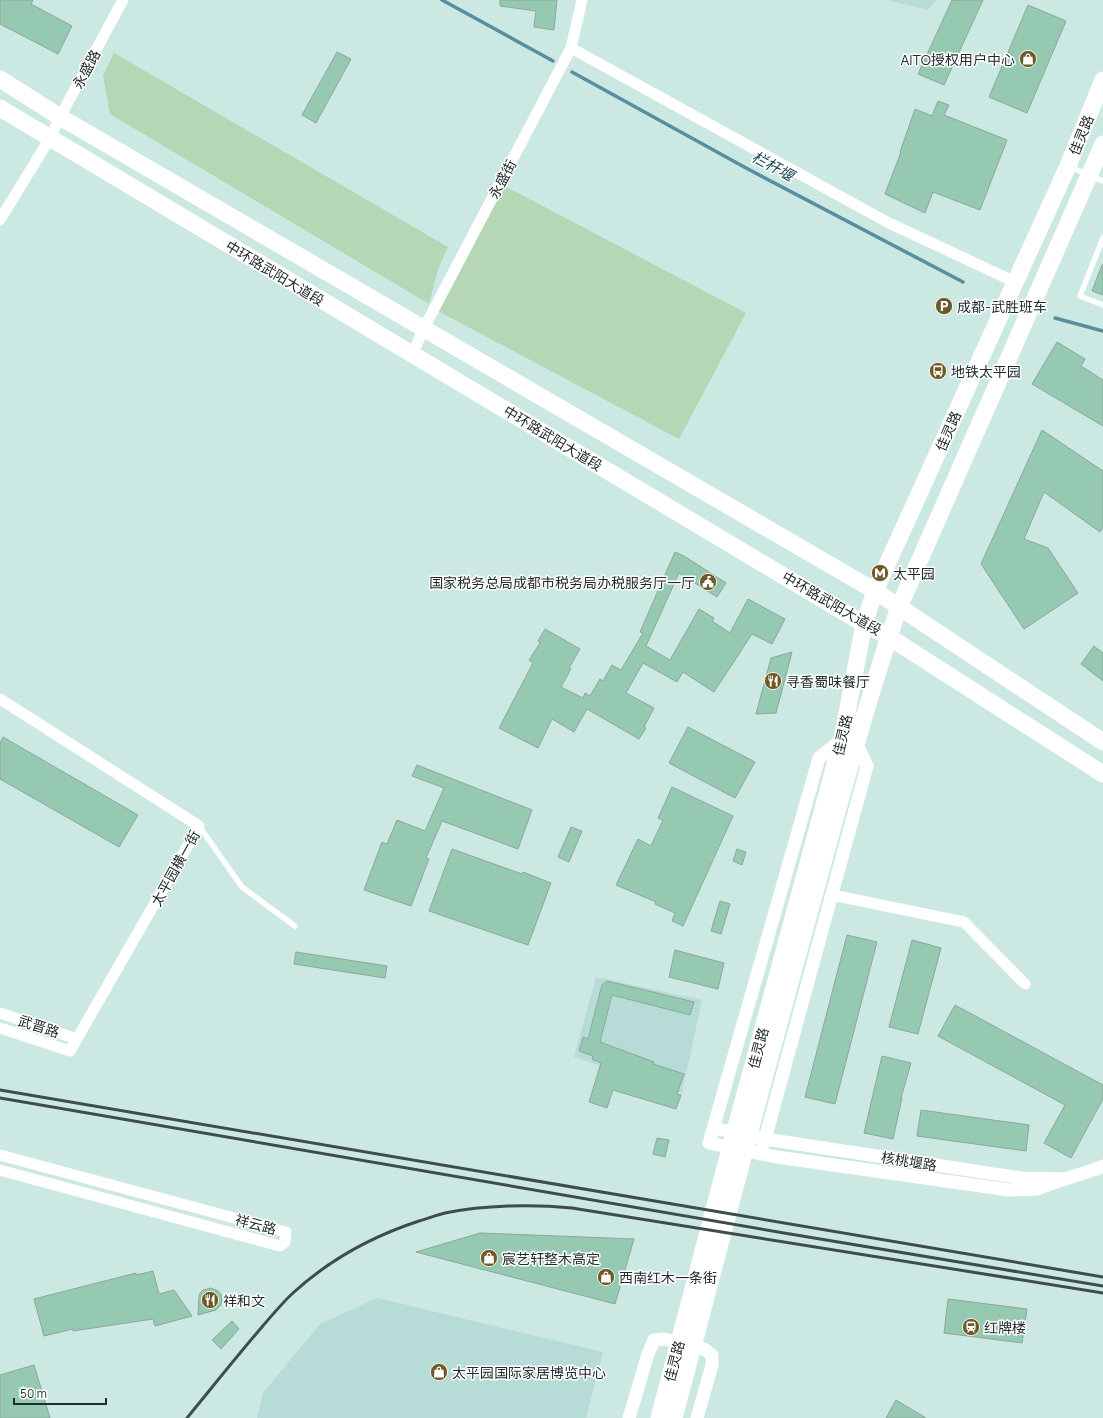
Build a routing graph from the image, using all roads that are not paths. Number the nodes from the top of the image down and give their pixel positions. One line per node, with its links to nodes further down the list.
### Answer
1 (123, 0): 7 (street, 永盛路)
2 (582, 0): 3 (street, 永盛街)
3 (571, 48): 14 (street); 16 (street, 永盛街)
4 (0, 79): 7 (main road, 中环路武阳大道段)
5 (1103, 80): 10 (main road, 佳灵路)
6 (0, 108): 8 (main road, 中环路武阳大道段)
7 (60, 116): 8 (street, 永盛路); 16 (main road, 中环路武阳大道段)
8 (50, 138): 12 (street, 永盛路); 17 (main road, 中环路武阳大道段)
9 (1103, 144): 11 (main road, 佳灵路)
10 (1068, 166): 11 (lane); 14 (main road, 佳灵路)
11 (1097, 178): 19 (main road, 佳灵路)
12 (0, 220)
13 (1103, 238): 15 (lane)
14 (1015, 282): 18 (main road, 佳灵路)
15 (1103, 305)
16 (424, 328): 17 (street, 永盛街); 18 (main road, 中环路武阳大道段)
17 (412, 355): 20 (main road, 中环路武阳大道段)
18 (875, 591): 19 (main road, 中环路武阳大道段); 20 (main road, 佳灵路)
19 (899, 607): 21 (main road, 佳灵路); 24 (main road, 中环路武阳大道段)
20 (864, 624): 21 (main road, 中环路武阳大道段); 23 (main road, 佳灵路)
21 (889, 637): 23 (main road, 佳灵路); 25 (main road, 中环路武阳大道段)
22 (0, 699): 27 (street, 太平园横一街)
23 (849, 741): 26 (main road, 佳灵路); 28 (street); 35 (street)
24 (1103, 742)
25 (1103, 774)
26 (834, 798): 43 (main road, 佳灵路); 44 (main road, 佳灵路)
27 (199, 826): 29 (lane); 33 (street, 太平园横一街)
28 (832, 895): 30 (street); 36 (street)
29 (295, 926)
30 (1025, 984)
31 (0, 1013): 33 (street, 武晋路)
32 (0, 1028): 34 (street, 武晋路)
33 (77, 1039): 34 (street, 太平园横一街)
34 (70, 1051)
35 (714, 1128): 36 (street, 核桃堰路); 37 (street)
36 (765, 1139): 37 (street); 41 (street, 核桃堰路)
37 (760, 1154): 41 (street)
38 (0, 1155): 40 (street, 祥云路)
39 (1103, 1166): 41 (street, 核桃堰路)
40 (0, 1170)
41 (1064, 1179)
42 (629, 1418): 45 (street)
43 (659, 1418)
44 (674, 1418)
45 (697, 1418)

